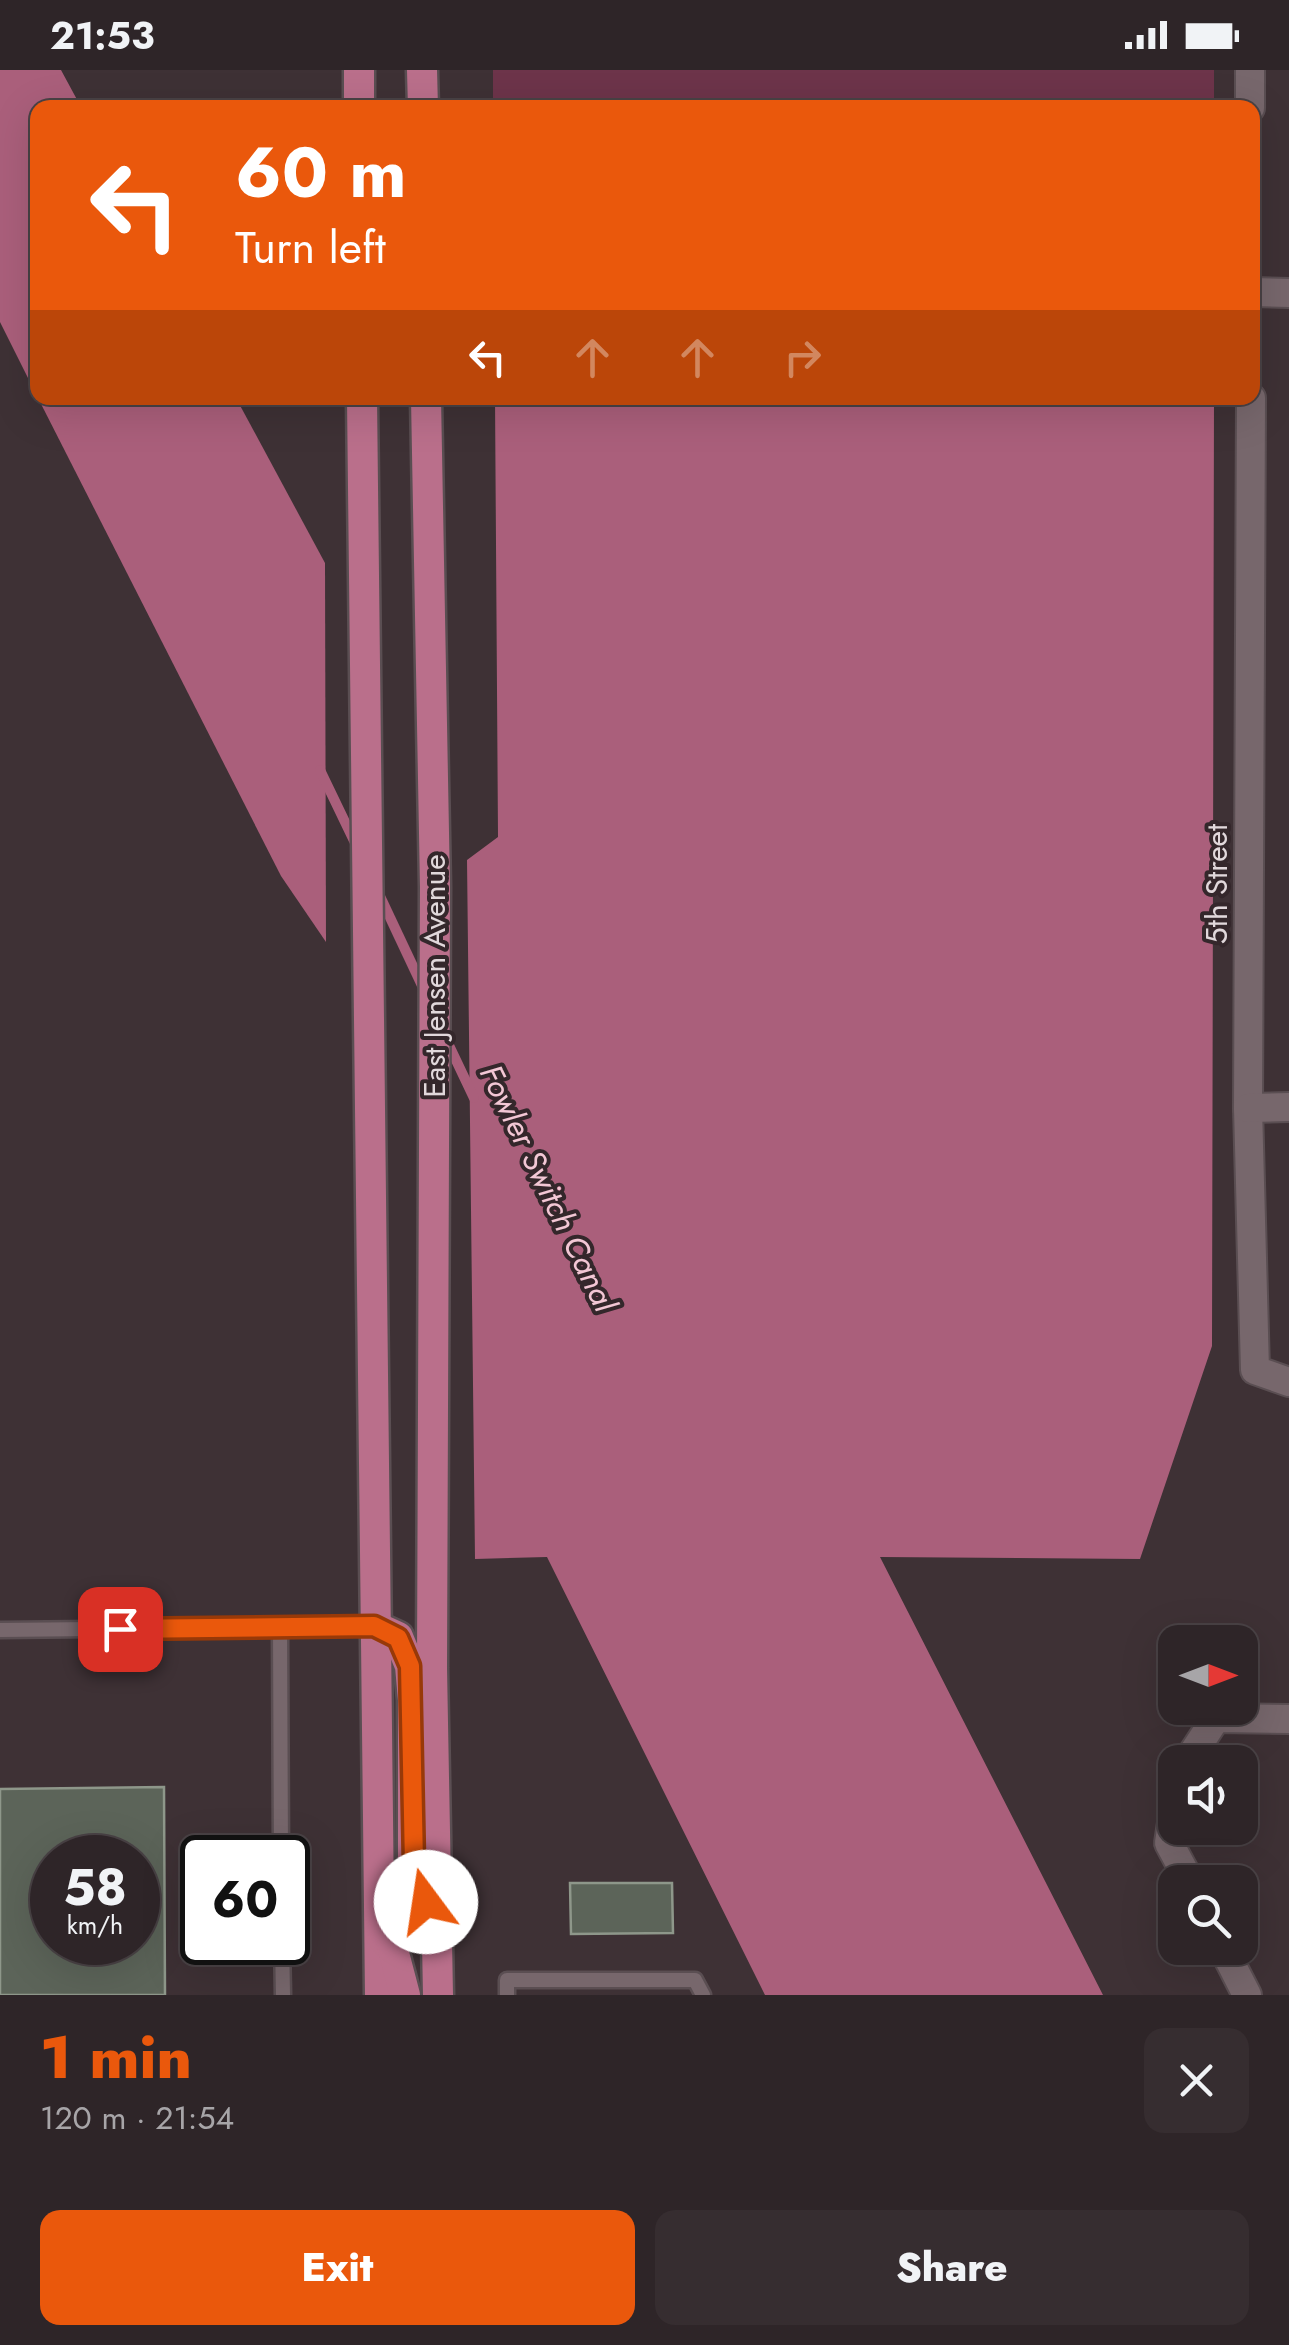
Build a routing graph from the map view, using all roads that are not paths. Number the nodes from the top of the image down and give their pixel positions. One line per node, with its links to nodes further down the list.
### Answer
1 (359, 70): 4 (main road)
2 (422, 70): 5 (main road)
3 (1250, 70): 6 (street)
4 (359, 100)
5 (423, 100)
6 (1250, 100)
7 (1260, 292): 8 (street)
8 (1289, 293)
9 (362, 405): 15 (main road)
10 (426, 405): 22 (main road, East Jensen Avenue)
11 (1251, 405): 12 (street, 5th Street)
12 (1248, 1108): 13 (street); 14 (street, 5th Street)
13 (1289, 1108)
14 (1289, 1382)
15 (374, 1626): 16 (lane); 21 (main road); 22 (main road)
16 (280, 1627): 17 (lane); 20 (lane)
17 (0, 1630)
18 (1289, 1719): 19 (street)
19 (1198, 1745)
20 (282, 1835)
21 (380, 1901): 26 (main road); 27 (main road)
22 (438, 1940): 28 (main road, East Jensen Avenue)
23 (282, 1965): 25 (lane)
24 (1232, 1965): 31 (street)
25 (282, 1995)
26 (380, 1995)
27 (405, 1995)
28 (438, 1995)
29 (507, 1995): 30 (lane)
30 (702, 1995)
31 (1248, 1995)

